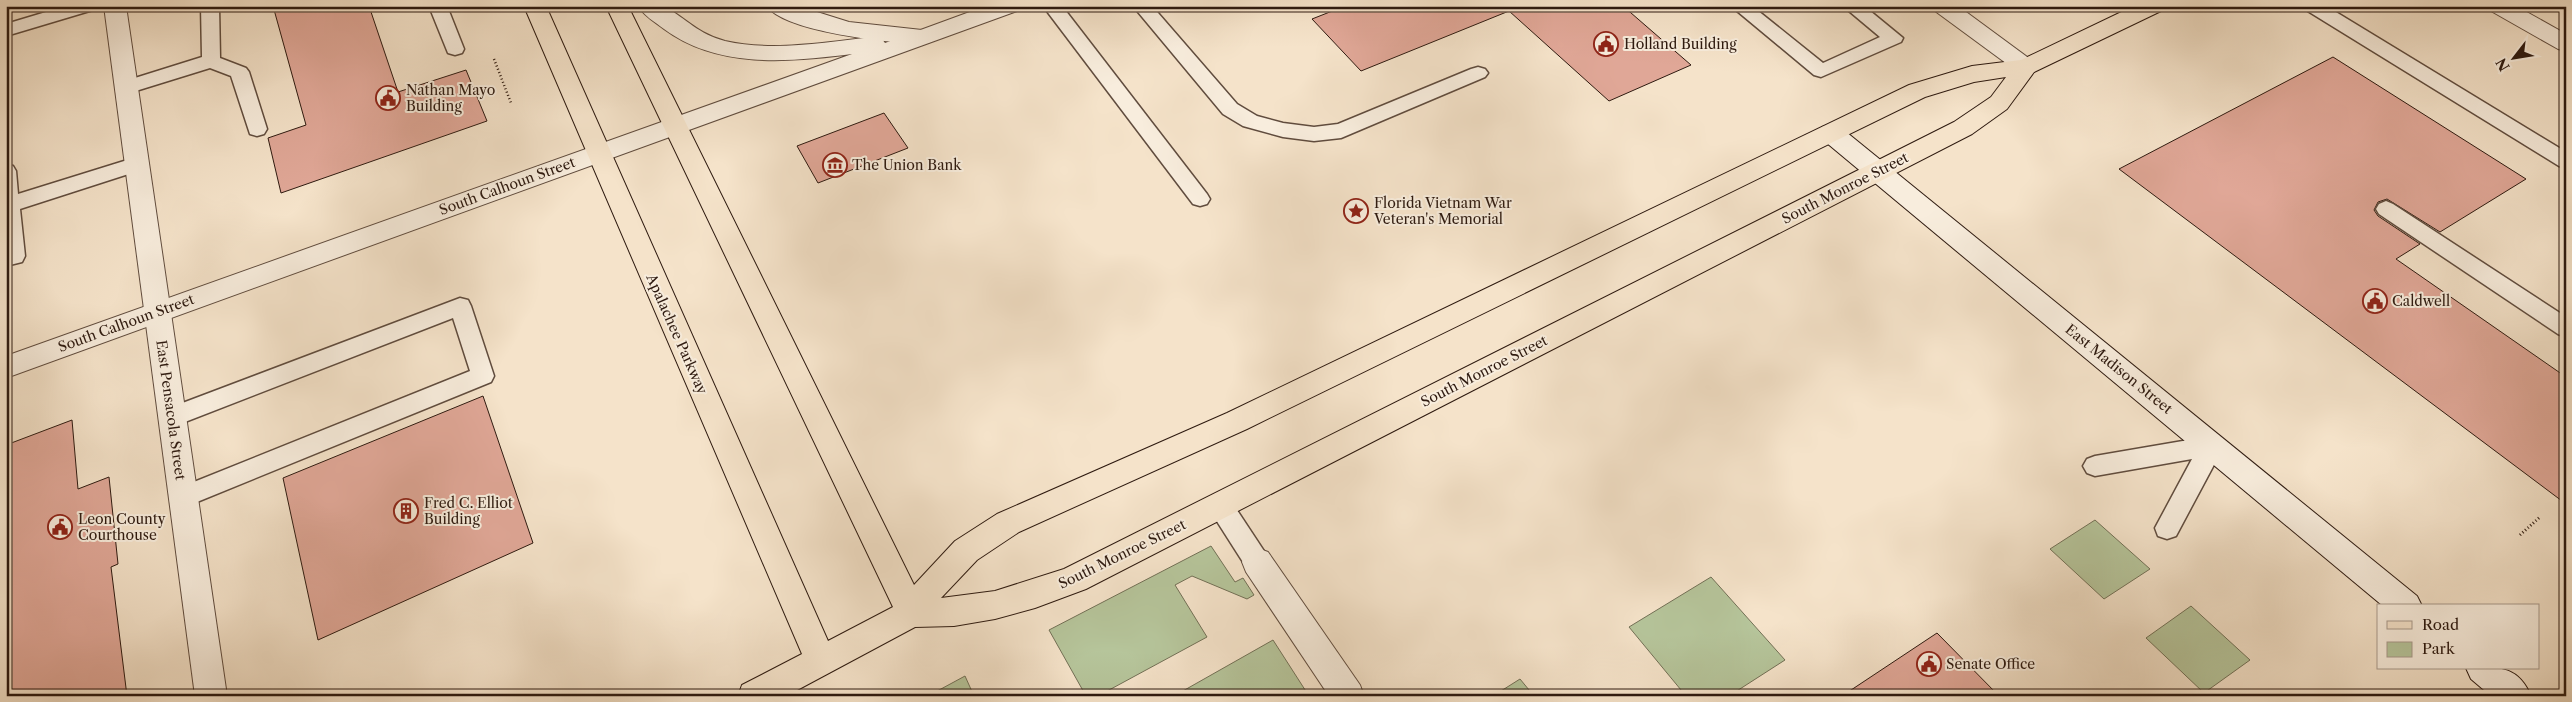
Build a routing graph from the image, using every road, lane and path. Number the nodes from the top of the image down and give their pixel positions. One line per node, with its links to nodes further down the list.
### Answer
1 (87, 6): 18 (lane)
2 (115, 6): 26 (street, East Pensacola Street)
3 (210, 6): 23 (lane)
4 (438, 6): 21 (lane)
5 (535, 6): 31 (main road, Apalachee Parkway)
6 (617, 6): 28 (main road)
7 (649, 6): 19 (street)
8 (778, 6): 19 (street)
9 (1009, 6): 19 (street, South Calhoun Street)
10 (1052, 6): 36 (lane)
11 (1142, 6): 25 (lane)
12 (1740, 6): 13 (lane)
13 (1852, 6)
14 (1944, 6): 24 (street)
15 (2153, 6): 24 (main road, South Monroe Street)
16 (2312, 6): 32 (lane)
17 (2499, 6): 20 (street)
18 (6, 30)
19 (922, 37): 28 (street, South Calhoun Street)
20 (2566, 44)
21 (455, 50)
22 (494, 59): 27 (path)
23 (211, 61): 26 (lane); 29 (lane)
24 (2026, 67): 30 (main road, South Monroe Street); 34 (main road, South Monroe Street)
25 (1478, 73)
26 (126, 88): 33 (street, East Pensacola Street)
27 (511, 103)
28 (676, 126): 31 (street, South Calhoun Street); 53 (main road)
29 (257, 129)
30 (1831, 133): 34 (street, East Madison Street); 53 (main road, South Monroe Street)
31 (599, 153): 40 (street, South Calhoun Street); 54 (main road, Apalachee Parkway)
32 (2566, 161)
33 (137, 164): 37 (lane); 40 (street, East Pensacola Street)
34 (1878, 171): 44 (street, East Madison Street); 47 (main road, South Monroe Street)
35 (6, 172): 37 (lane)
36 (1200, 199)
37 (9, 205): 39 (lane)
38 (2386, 209): 41 (lane)
39 (6, 258)
40 (158, 312): 42 (street, South Calhoun Street); 43 (street, East Pensacola Street)
41 (2566, 328)
42 (6, 367)
43 (172, 417): 46 (street, East Pensacola Street); 46 (lane)
44 (2212, 446): 45 (lane); 49 (lane); 52 (street, East Madison Street)
45 (2095, 466)
46 (183, 497): 56 (street, East Pensacola Street)
47 (1220, 506): 51 (lane); 53 (main road, South Monroe Street)
48 (2540, 517): 50 (path)
49 (2167, 528)
50 (2520, 535)
51 (1257, 562): 58 (street)
52 (2404, 604)
53 (912, 613): 54 (main road, South Monroe Street)
54 (821, 661): 57 (main road, South Monroe Street)
55 (2484, 670): 59 (street)
56 (211, 696)
57 (754, 696)
58 (1348, 696)
59 (2515, 696)

